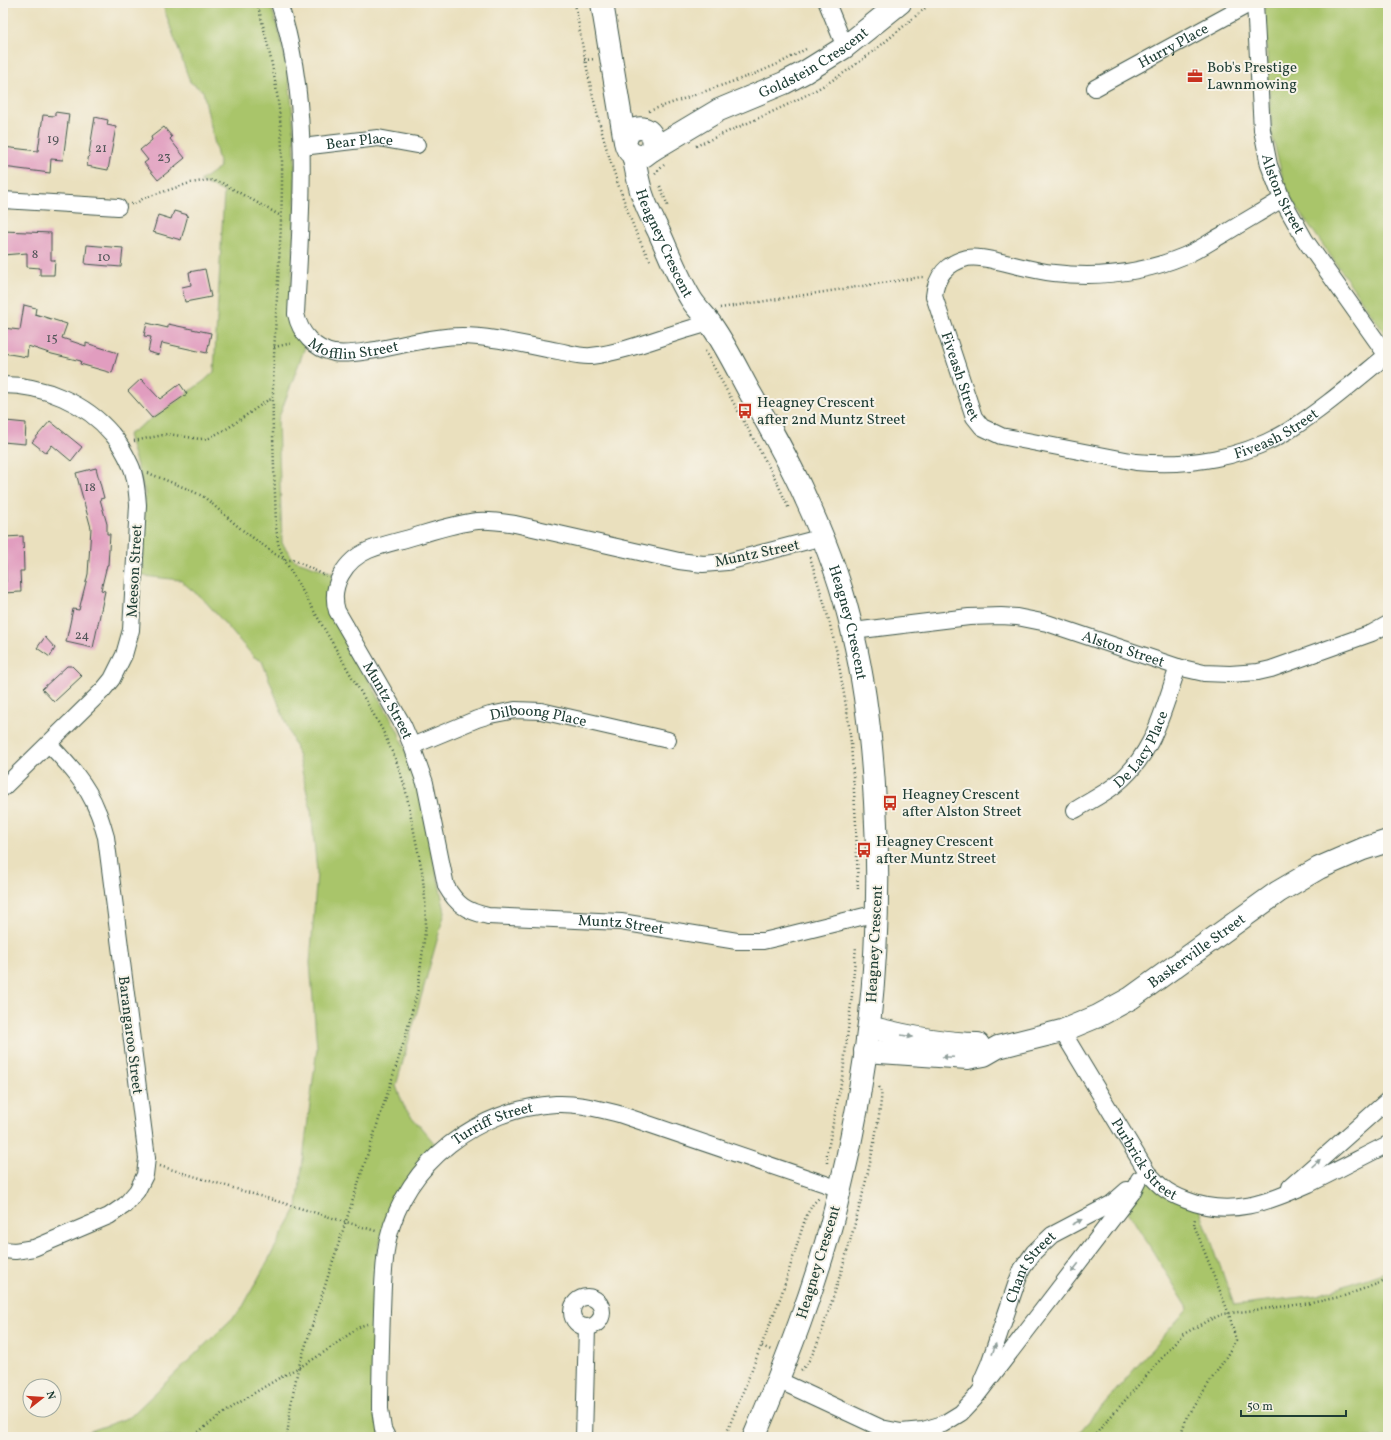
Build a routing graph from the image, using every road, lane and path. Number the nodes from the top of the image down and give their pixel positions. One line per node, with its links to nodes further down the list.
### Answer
1 (257, 3): 25 (path)
2 (279, 3): 17 (street, Mofflin Street)
3 (575, 3): 26 (path)
4 (602, 3): 12 (street, Heagney Crescent)
5 (827, 3): 10 (street)
6 (900, 3): 10 (street, Goldstein Crescent)
7 (931, 3): 18 (path)
8 (1251, 3): 13 (street, Hurry Place)
9 (1255, 3): 21 (street, Alston Street)
10 (845, 47): 14 (street, Goldstein Crescent)
11 (806, 49): 15 (path)
12 (615, 83): 15 (street, Heagney Crescent); 19 (street, Heagney Crescent)
13 (1095, 88)
14 (719, 110): 15 (street, Goldstein Crescent); 19 (street, Goldstein Crescent)
15 (644, 124): 19 (street, Goldstein Crescent)
16 (417, 145): 17 (street, Bear Place)
17 (302, 147): 29 (street, Mofflin Street)
18 (695, 147)
19 (646, 152): 20 (street, Heagney Crescent); 20 (path)
20 (653, 187): 24 (path); 28 (street, Heagney Crescent)
21 (1282, 199): 27 (street); 31 (street, Alston Street)
22 (3, 200): 23 (street)
23 (118, 207): 25 (path)
24 (669, 209)
25 (281, 216): 30 (path)
26 (654, 266)
27 (938, 280): 28 (path); 31 (street, Fiveash Street)
28 (709, 322): 29 (street, Mofflin Street); 36 (path); 37 (street, Heagney Crescent)
29 (304, 336): 30 (path)
30 (274, 347): 33 (path)
31 (1388, 356)
32 (3, 385): 34 (street, Meeson Street)
33 (273, 399): 34 (path); 38 (path)
34 (119, 444): 35 (street, Meeson Street)
35 (132, 471): 38 (path); 44 (street, Meeson Street)
36 (791, 513)
37 (814, 540): 39 (street, Muntz Street); 41 (street, Heagney Crescent); 49 (path)
38 (284, 559): 39 (path); 63 (path)
39 (338, 580): 45 (street, Muntz Street)
40 (1388, 624): 42 (street, Alston Street)
41 (853, 631): 42 (street, Alston Street); 49 (street, Heagney Crescent)
42 (1178, 667): 47 (street, De Lacy Place)
43 (668, 740): 45 (street, Dilboong Place)
44 (49, 744): 46 (street, Meeson Street); 58 (street, Barangaroo Street)
45 (412, 746): 49 (street, Muntz Street)
46 (3, 788)
47 (1075, 810)
48 (1388, 842): 52 (street, Baskerville Street)
49 (870, 915): 51 (street, Heagney Crescent)
50 (857, 944): 60 (path)
51 (869, 1027): 53 (street, Baskerville Street, one-way to 53); 54 (street, Heagney Crescent)
52 (1062, 1031): 53 (street, Baskerville Street); 59 (street, Purbrick Street)
53 (998, 1047): 54 (street, Baskerville Street, one-way to 54)
54 (865, 1051): 60 (street, Heagney Crescent)
55 (878, 1083): 71 (path)
56 (1388, 1100): 61 (street, Purbrick Street, one-way to 56)
57 (1388, 1144): 61 (street, Purbrick Street)
58 (146, 1165): 63 (path); 65 (street, Barangaroo Street)
59 (1143, 1176): 62 (street, Purbrick Street); 72 (street, Chant Street, one-way to 72); 72 (street, Chant Street, one-way to 59)
60 (832, 1187): 64 (street, Turriff Street); 71 (street, Heagney Crescent); 77 (path)
61 (1277, 1198): 62 (street, Purbrick Street)
62 (1198, 1204): 67 (path)
63 (345, 1222): 64 (path); 70 (path)
64 (389, 1235): 68 (street, Turriff Street)
65 (3, 1250)
66 (1388, 1280): 67 (path)
67 (1229, 1314): 79 (path); 80 (path)
68 (382, 1322): 70 (path); 75 (street, Turriff Street)
69 (587, 1327): 76 (street)
70 (298, 1367): 73 (path); 74 (path)
71 (785, 1383): 72 (street, Chant Street); 78 (street, Heagney Crescent)
72 (975, 1398)
73 (192, 1437)
74 (287, 1437)
75 (387, 1437)
76 (584, 1437)
77 (726, 1437)
78 (754, 1437)
79 (1093, 1437)
80 (1180, 1437)

